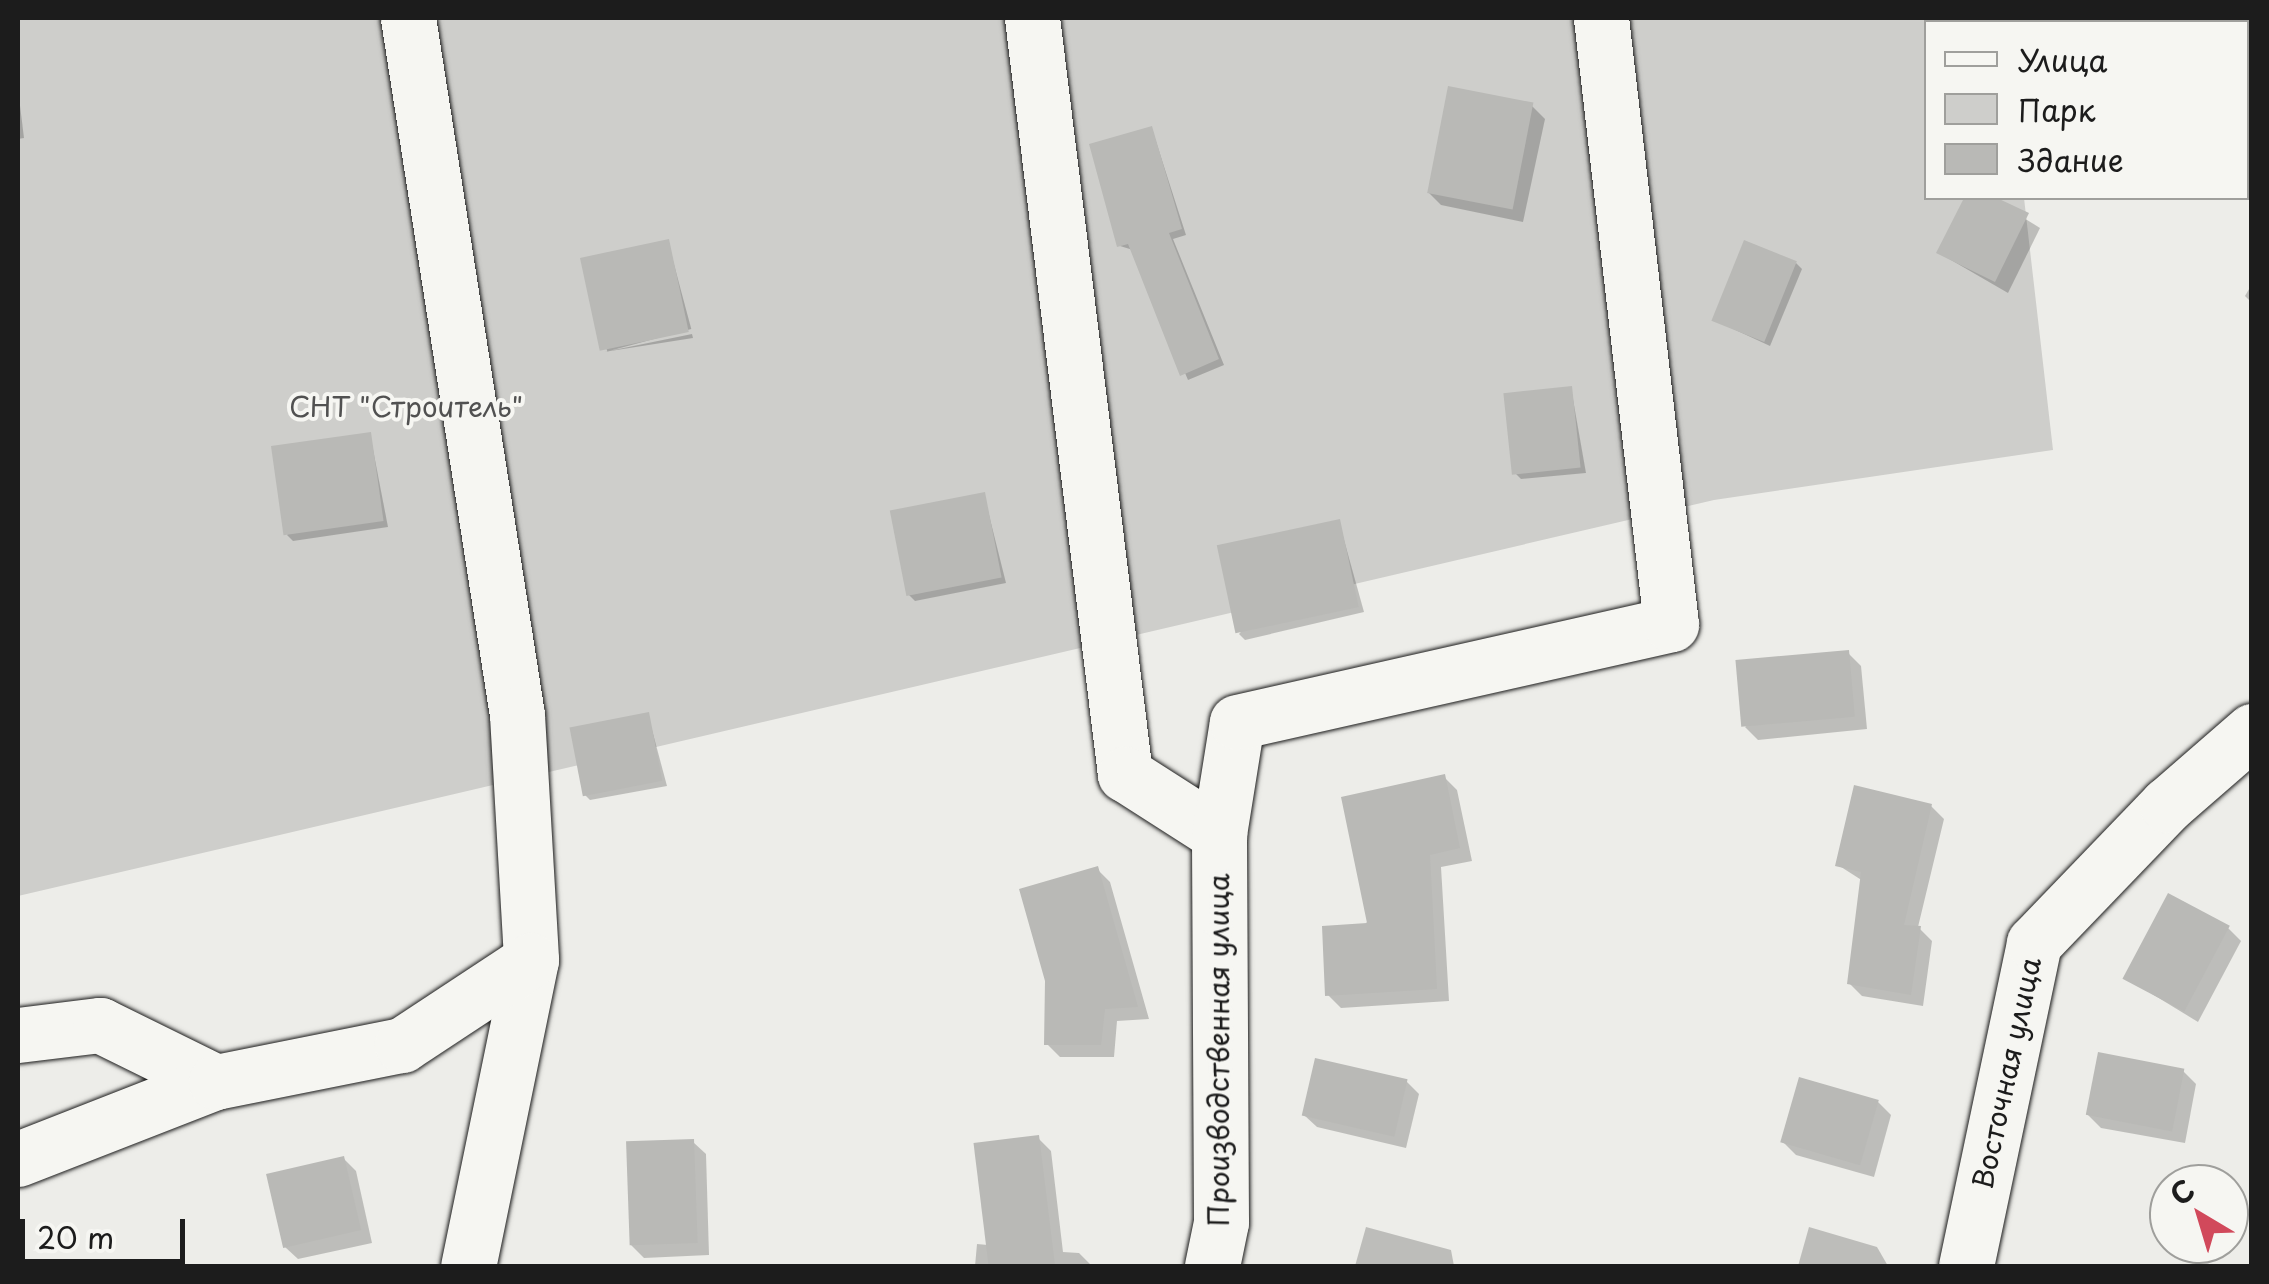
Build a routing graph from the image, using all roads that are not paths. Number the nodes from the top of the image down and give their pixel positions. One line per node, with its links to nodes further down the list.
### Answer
1 (408, 18): 6 (street)
2 (1032, 18): 5 (street)
3 (1601, 18): 5 (street, Производственная улица)
4 (2252, 731): 12 (street, Восточная улица)
5 (1218, 834): 11 (street, Производственная улица)
6 (531, 960): 8 (street); 10 (street)
7 (18, 1035): 8 (street)
8 (216, 1082): 9 (street)
9 (18, 1159)
10 (468, 1266)
11 (1212, 1266)
12 (1966, 1266)

